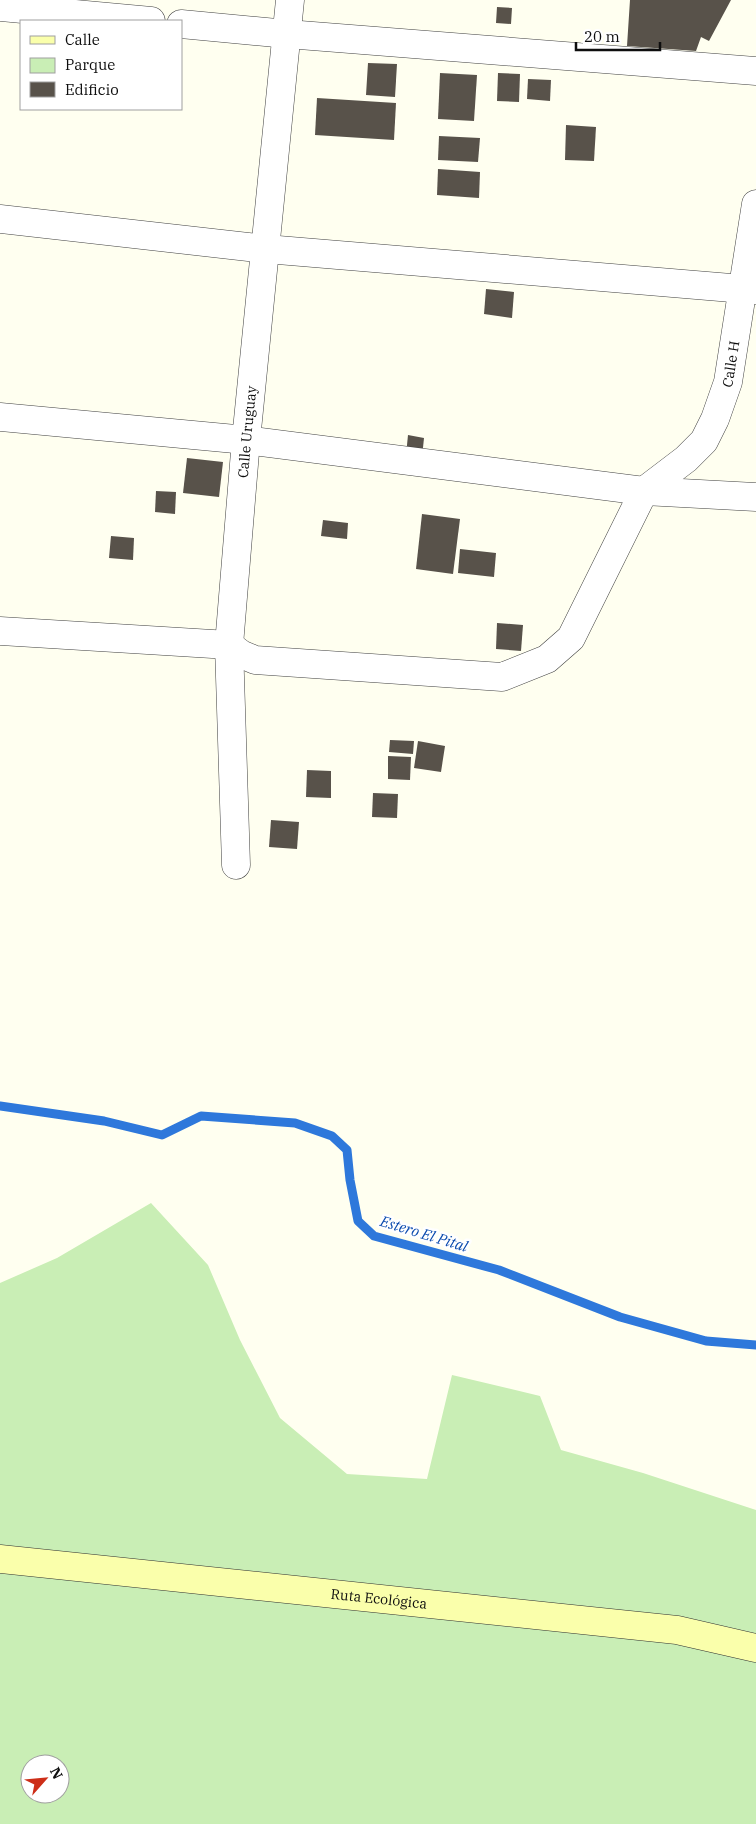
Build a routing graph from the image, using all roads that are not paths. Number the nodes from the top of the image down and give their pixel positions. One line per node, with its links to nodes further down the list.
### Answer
1 (290, 0): 5 (street, Calle Uruguay)
2 (0, 7): 3 (street)
3 (141, 20)
4 (182, 24): 5 (street)
5 (288, 34): 6 (street); 9 (street, Calle Uruguay)
6 (756, 71)
7 (756, 204): 10 (street, Calle H)
8 (0, 219): 9 (street)
9 (266, 249): 10 (street); 12 (street, Calle Uruguay)
10 (750, 290): 13 (street, Calle H)
11 (0, 418): 12 (street)
12 (246, 440): 13 (street); 16 (street, Calle Uruguay)
13 (644, 491): 14 (street); 16 (street)
14 (756, 498)
15 (0, 631): 16 (street)
16 (229, 645): 17 (street, Calle Uruguay)
17 (236, 865)
18 (0, 1558): 19 (main road, Ruta Ecológica)
19 (756, 1648)

